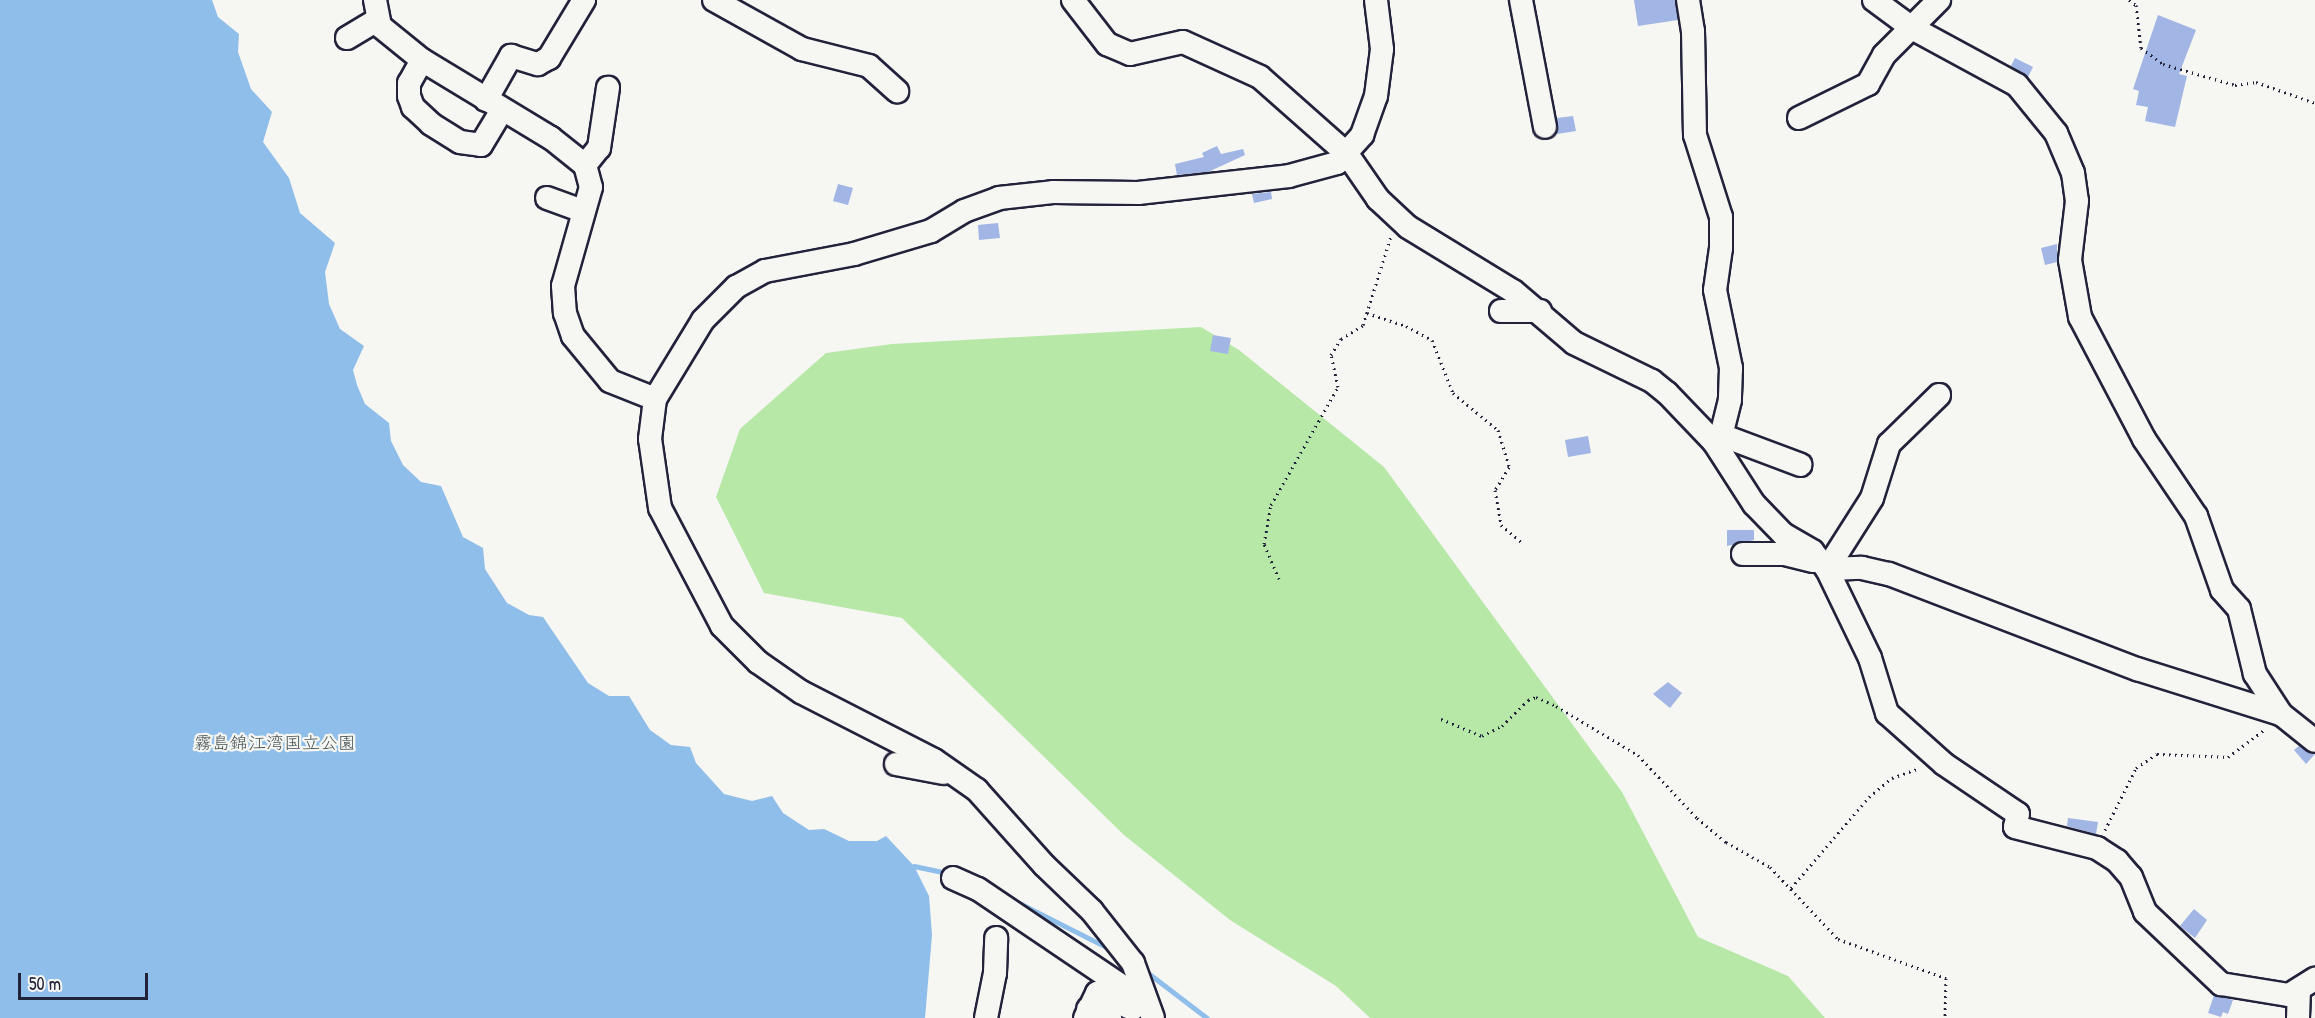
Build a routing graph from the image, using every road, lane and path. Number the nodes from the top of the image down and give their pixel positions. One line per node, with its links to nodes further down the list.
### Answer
1 (584, 0): 17 (street)
2 (714, 0): 15 (street)
3 (1073, 0): 20 (street)
4 (1376, 0): 20 (street)
5 (1521, 0): 19 (street)
6 (1688, 0): 30 (street)
7 (1874, 0): 11 (street)
8 (1939, 0): 11 (street)
9 (2129, 0): 16 (path)
10 (376, 10): 12 (street); 13 (street)
11 (1912, 28): 18 (street); 36 (street)
12 (347, 38)
13 (422, 60): 17 (street); 17 (street)
14 (608, 88): 21 (street)
15 (897, 91)
16 (2315, 103)
17 (494, 105): 21 (street)
18 (1800, 118)
19 (1545, 127)
20 (1347, 154): 24 (street); 29 (street)
21 (585, 165): 23 (street)
22 (547, 198): 23 (street)
23 (583, 211): 29 (street)
24 (1398, 218): 26 (street); 27 (path)
25 (1501, 311): 26 (street)
26 (1540, 311): 30 (street)
27 (1367, 313): 32 (path); 35 (path)
28 (1939, 395): 34 (street)
29 (655, 399): 41 (street)
30 (1717, 438): 31 (street); 34 (street)
31 (1801, 465)
32 (1521, 542)
33 (1743, 554): 34 (street)
34 (1825, 567): 36 (street); 39 (street)
35 (1279, 579)
36 (2281, 714): 38 (street); 42 (path)
37 (1441, 719): 44 (path)
38 (2315, 741)
39 (1937, 758): 42 (street); 44 (path)
40 (896, 764): 41 (street)
41 (956, 776): 47 (street)
42 (2097, 848): 46 (street)
43 (953, 878): 47 (street)
44 (1791, 888): 51 (path)
45 (996, 938): 49 (street)
46 (2307, 984): 52 (street)
47 (1150, 1012): 48 (street)
48 (1087, 1014): 50 (street)
49 (986, 1018)
50 (1110, 1018)
51 (1945, 1018)
52 (2298, 1018)

